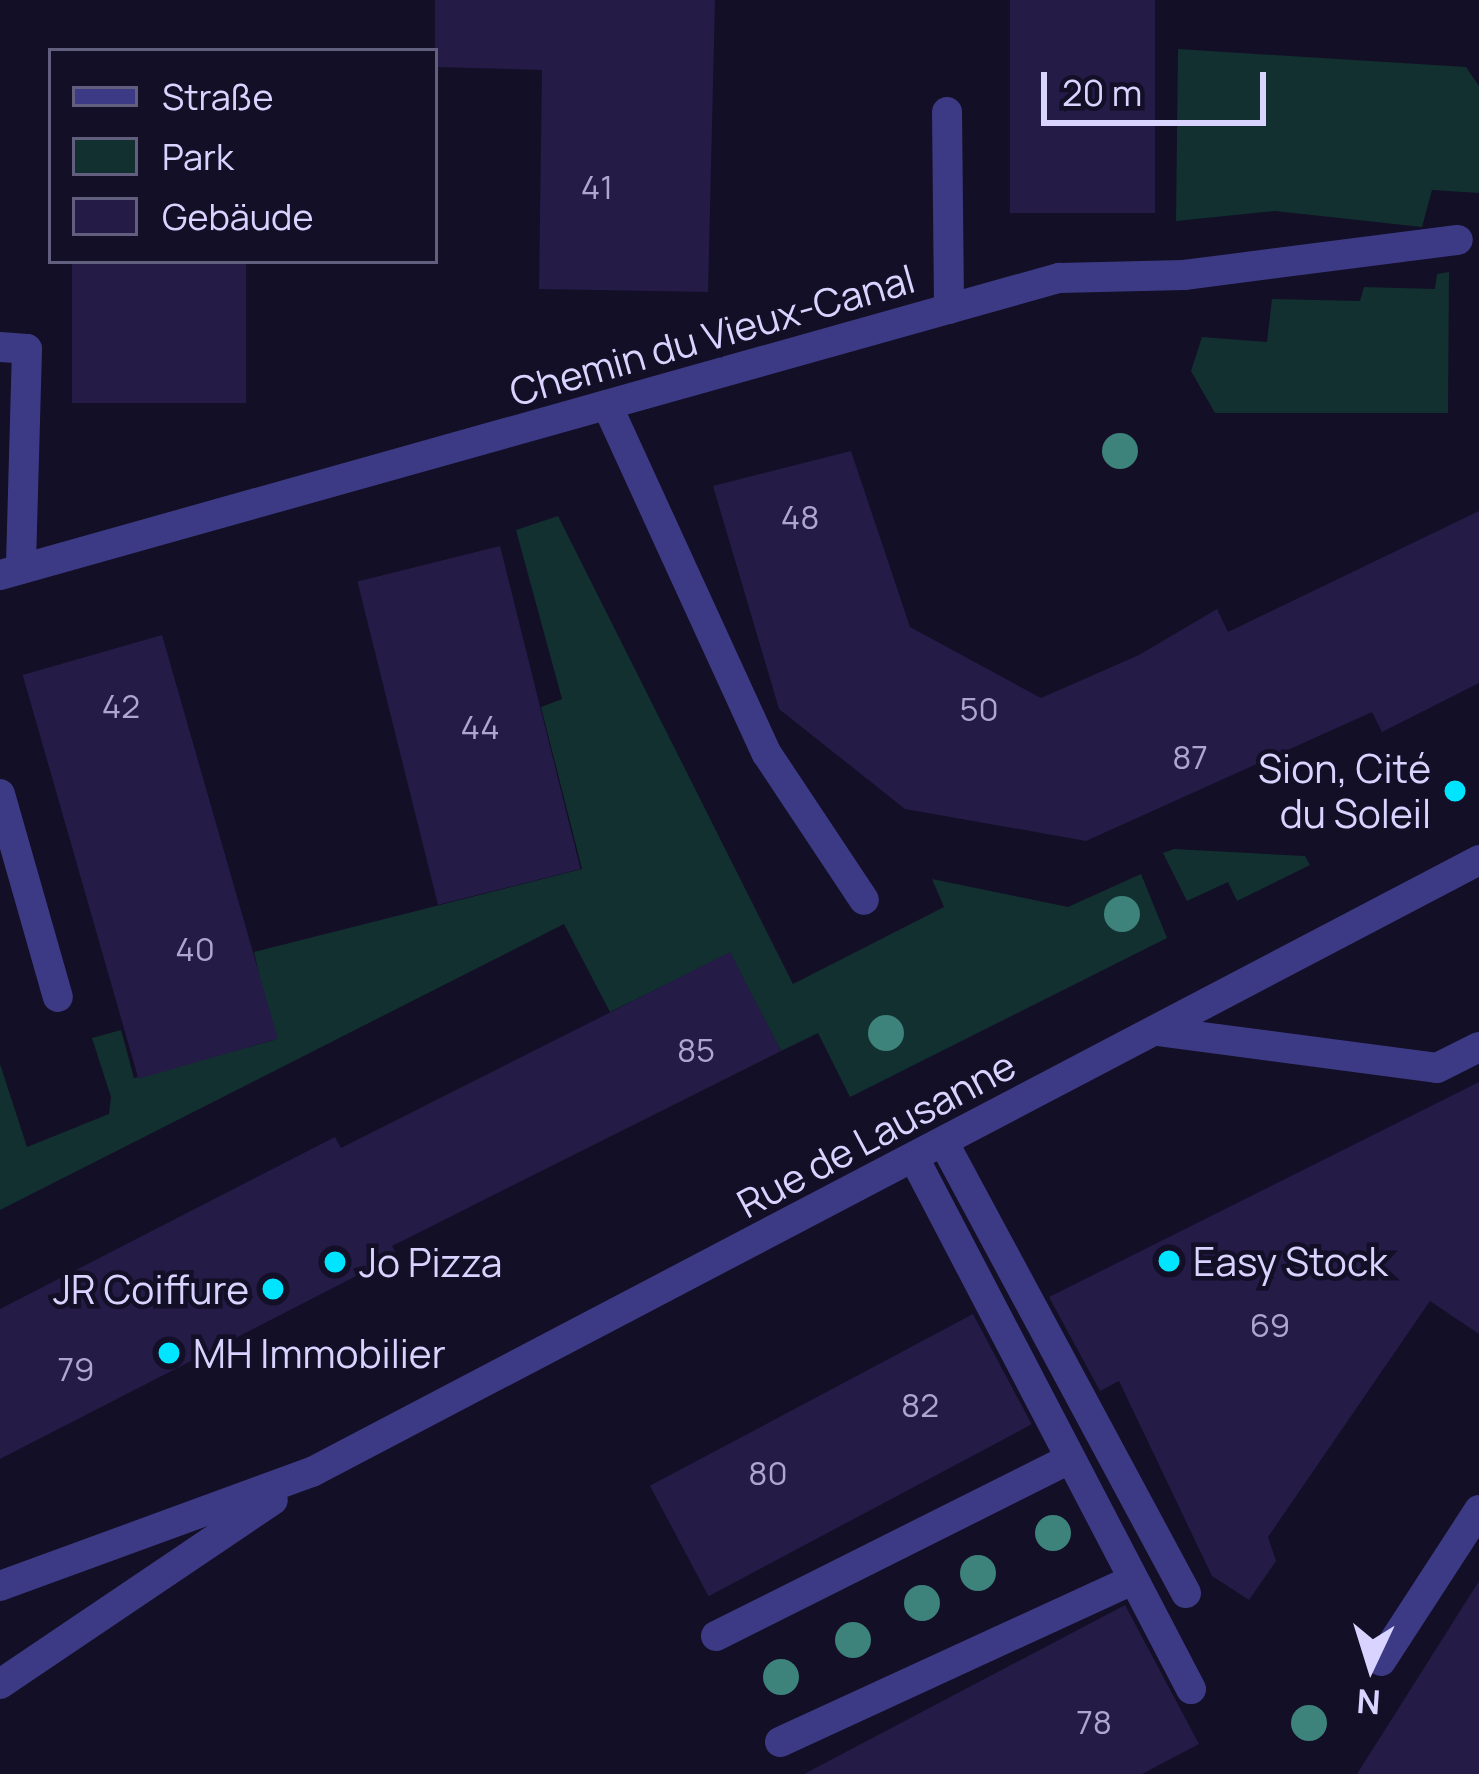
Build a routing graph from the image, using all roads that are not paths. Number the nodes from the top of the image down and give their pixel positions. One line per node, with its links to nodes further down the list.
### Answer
1 (946, 112): 3 (street)
2 (1458, 241): 3 (street, Chemin du Vieux-Canal)
3 (949, 309): 5 (street, Chemin du Vieux-Canal)
4 (0, 347): 6 (street)
5 (607, 406): 6 (street, Chemin du Vieux-Canal); 9 (street)
6 (11, 572)
7 (0, 794): 10 (street)
8 (1478, 862): 11 (street, Rue de Lausanne)
9 (864, 900)
10 (58, 997)
11 (1157, 1031): 12 (street); 13 (street, Rue de Lausanne)
12 (1479, 1047)
13 (944, 1143): 14 (street, Rue de Lausanne); 20 (street)
14 (914, 1158): 15 (street); 16 (street, Rue de Lausanne)
15 (1069, 1459): 18 (street); 21 (street)
16 (312, 1472): 19 (street, Rue de Lausanne); 23 (street, Rue de Lausanne)
17 (1479, 1510): 22 (street)
18 (1132, 1580): 24 (street); 25 (street)
19 (0, 1586)
20 (1186, 1593)
21 (716, 1636)
22 (1382, 1661)
23 (0, 1684)
24 (1191, 1690)
25 (780, 1742)

